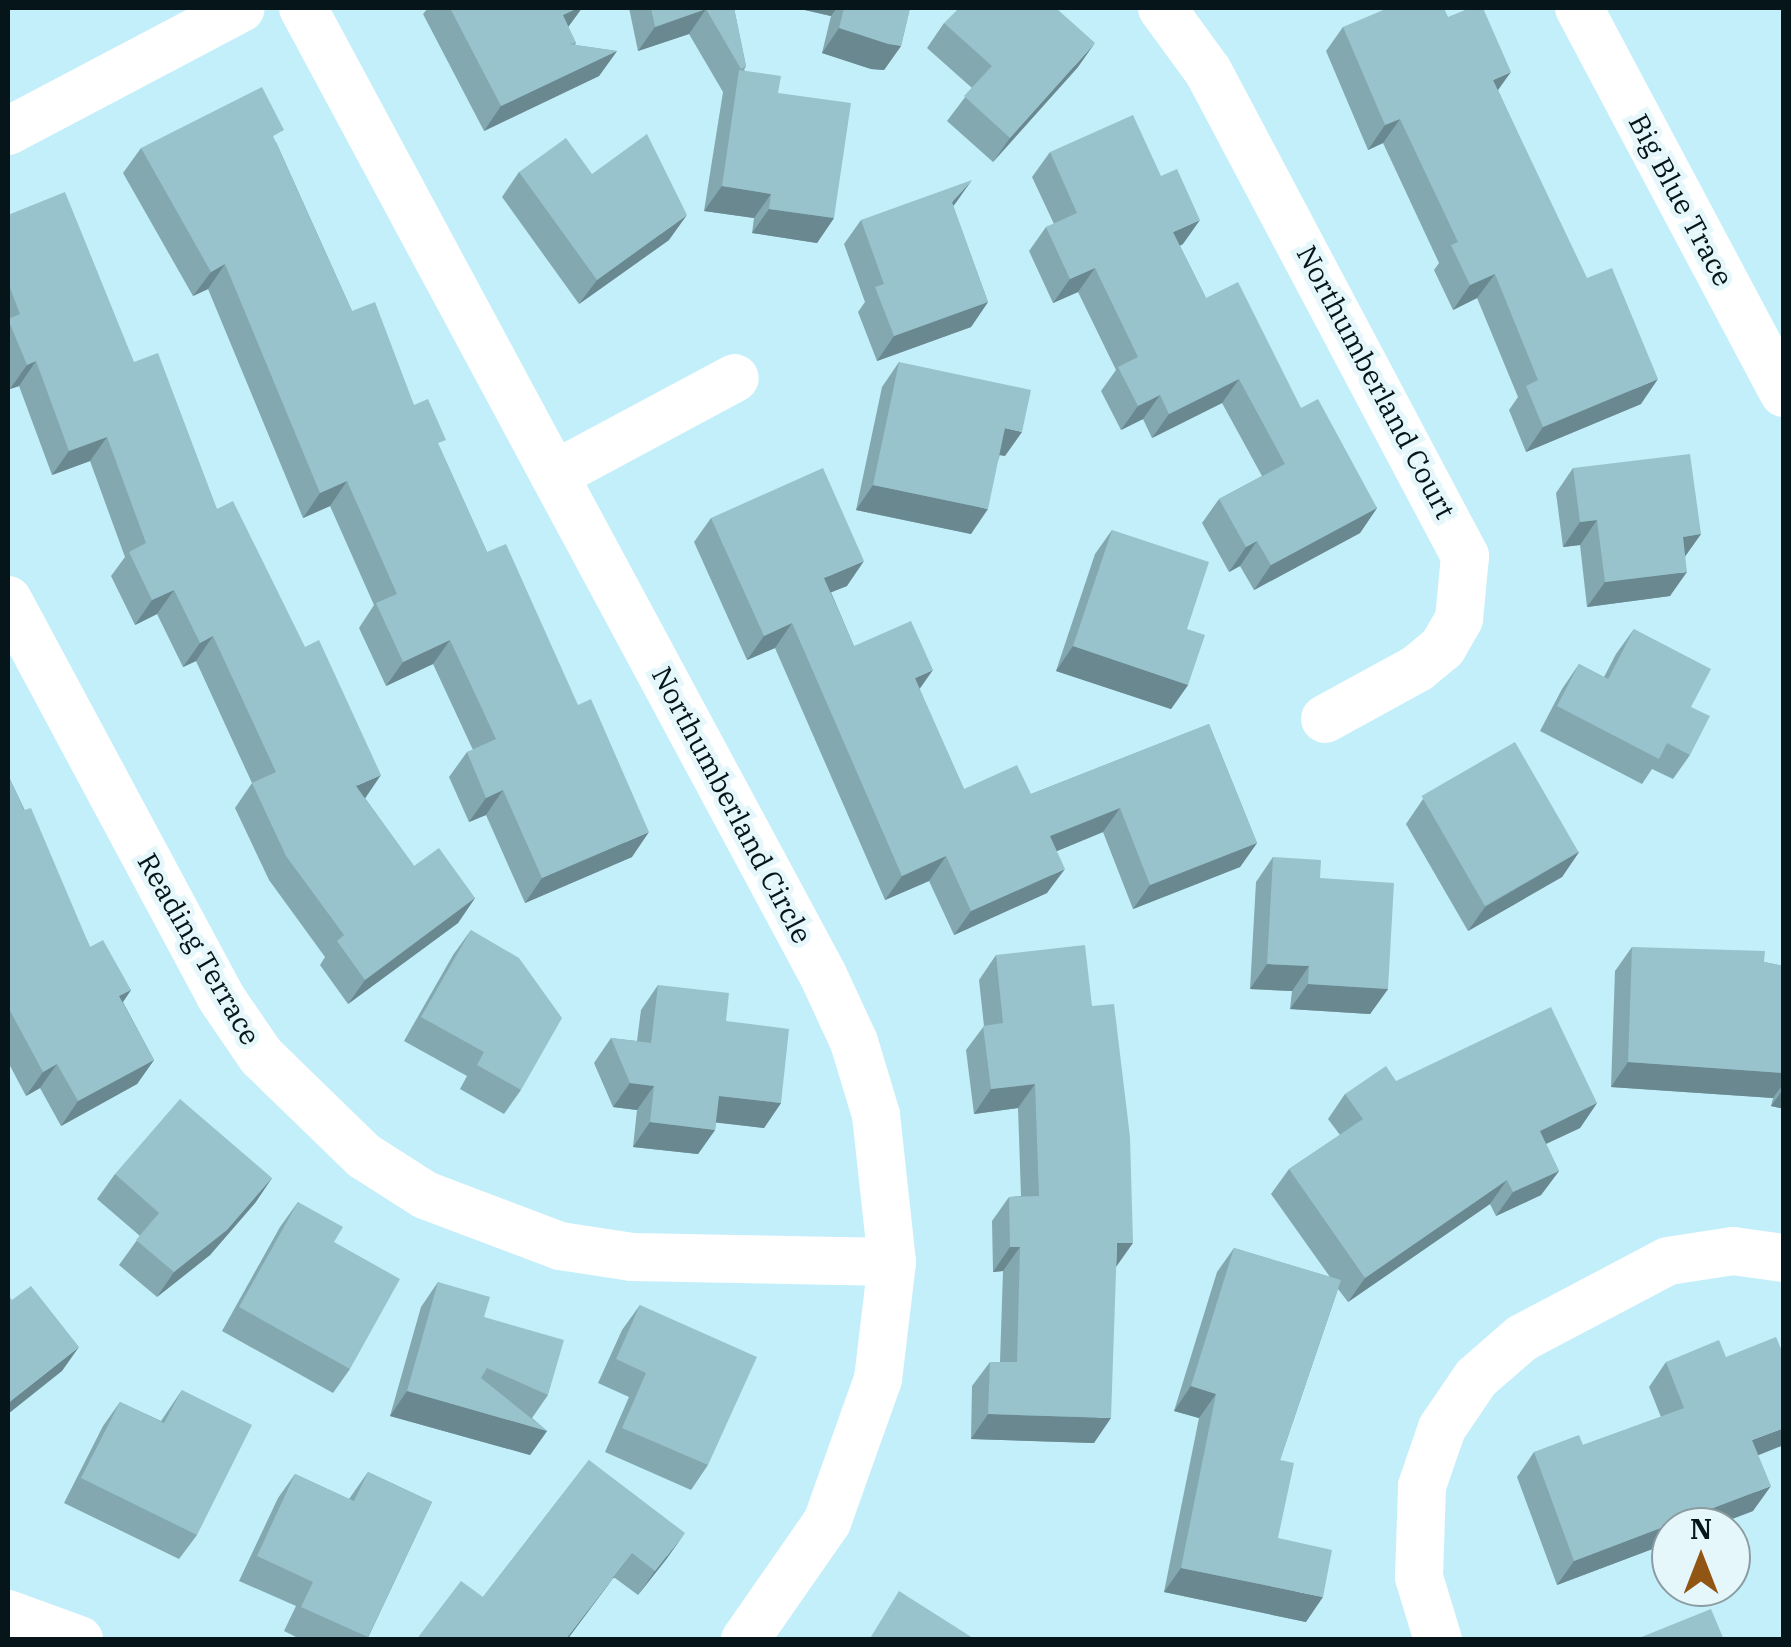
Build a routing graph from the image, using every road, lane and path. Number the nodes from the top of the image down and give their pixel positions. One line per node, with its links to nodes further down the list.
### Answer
1 (241, 8): 5 (street)
2 (303, 8): 8 (street, Northumberland Circle)
3 (1162, 8): 10 (street, Northumberland Court)
4 (1579, 8): 7 (street, Big Blue Trace)
5 (8, 132)
6 (734, 378): 8 (street)
7 (1784, 393)
8 (554, 475): 12 (street, Northumberland Circle)
9 (8, 600): 12 (street, Reading Terrace)
10 (1325, 719)
11 (1784, 1258): 16 (street)
12 (892, 1262): 15 (street, Northumberland Circle)
13 (8, 1614): 14 (street)
14 (79, 1640)
15 (745, 1640)
16 (1438, 1640)

